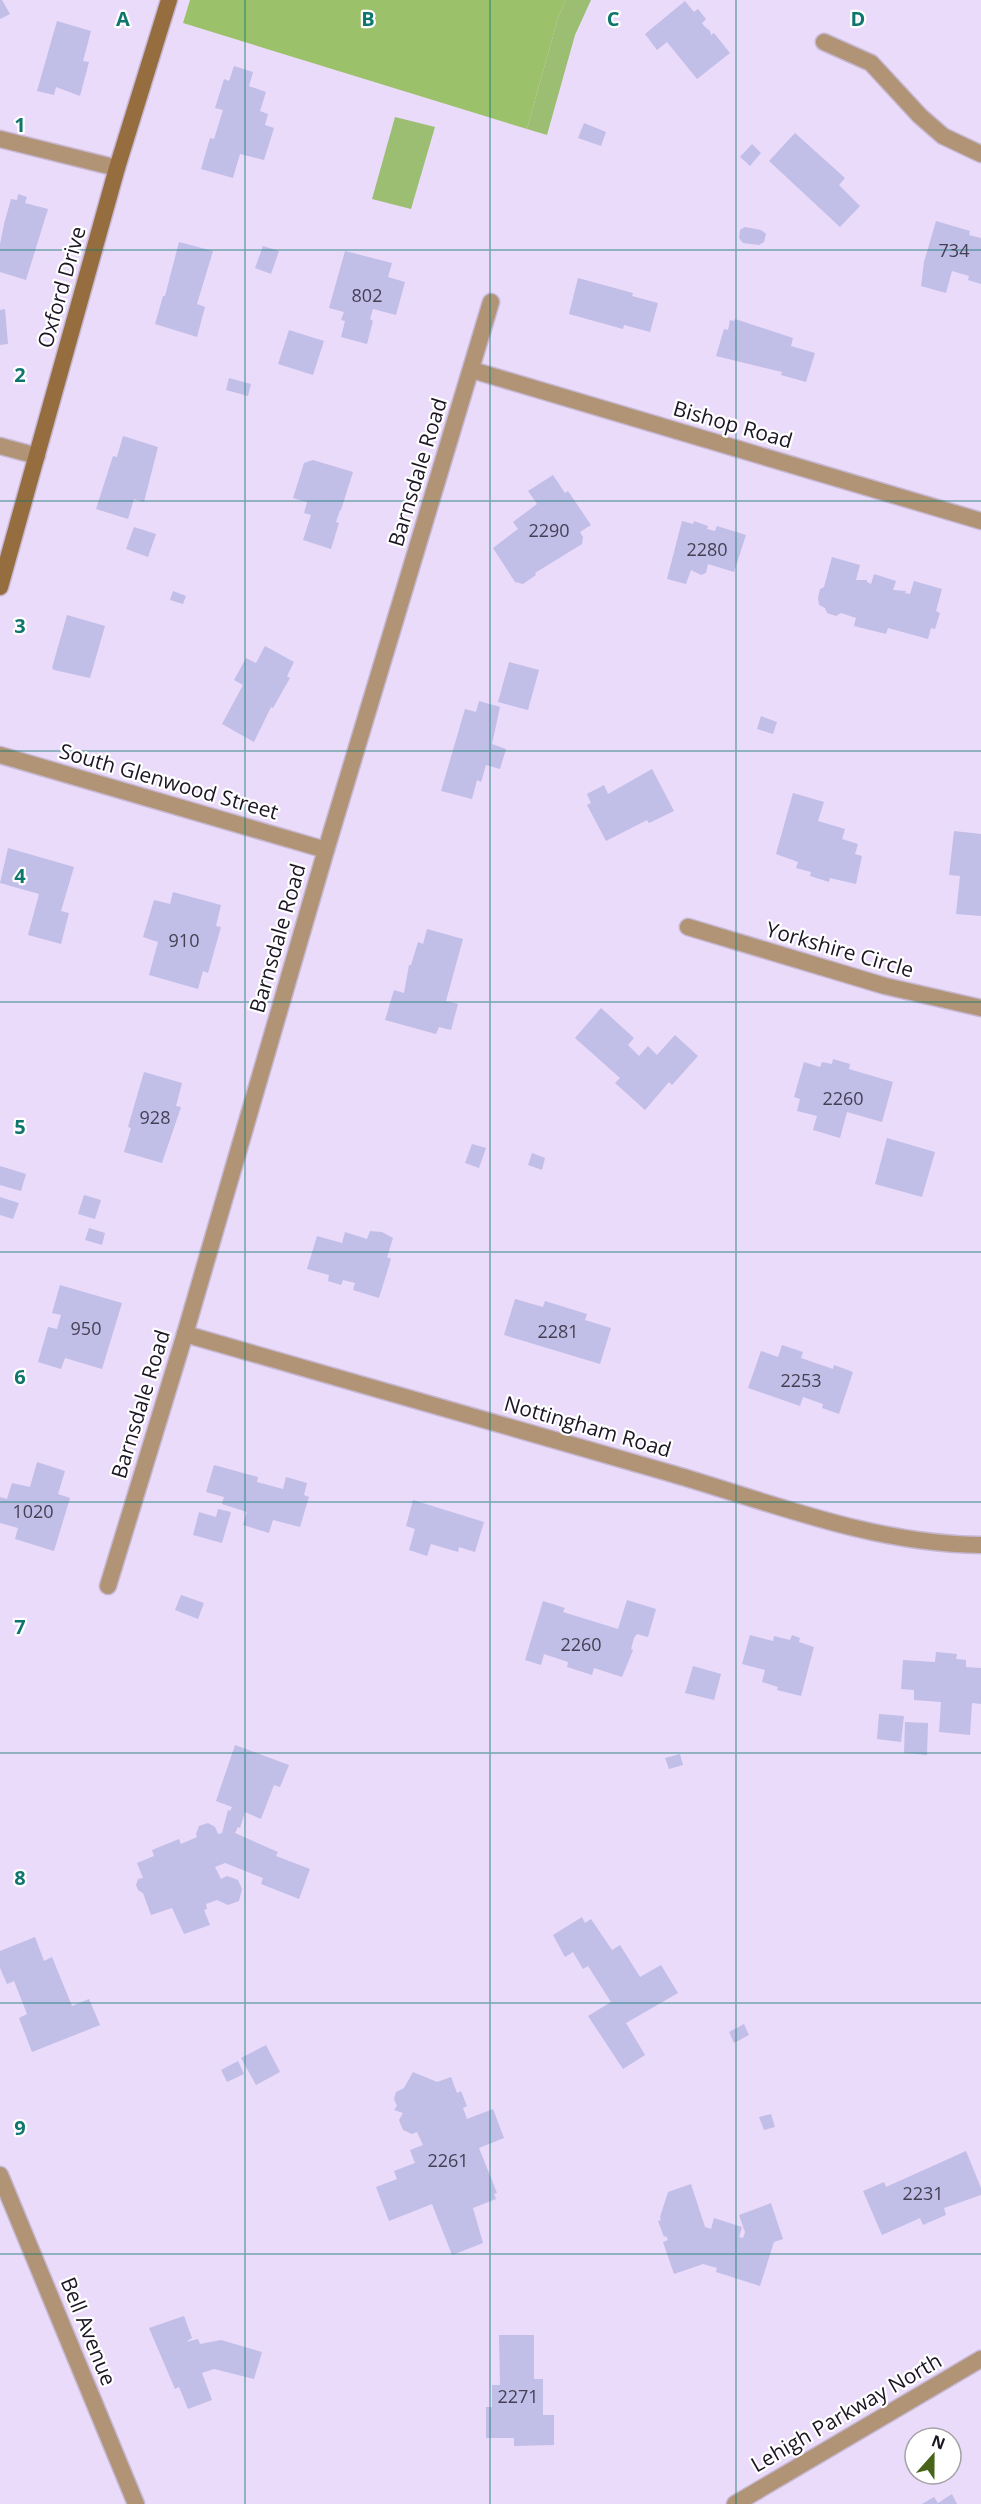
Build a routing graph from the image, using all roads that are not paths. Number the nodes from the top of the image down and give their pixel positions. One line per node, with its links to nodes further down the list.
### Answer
1 (169, 0): 5 (main road, Oxford Drive)
2 (824, 42): 4 (street)
3 (0, 139): 5 (street)
4 (981, 154)
5 (117, 168): 9 (main road, Oxford Drive)
6 (491, 302): 7 (street, Barnsdale Road)
7 (471, 370): 10 (street, Bishop Road); 13 (street, Barnsdale Road)
8 (0, 446): 9 (street)
9 (37, 456): 11 (main road, Oxford Drive)
10 (981, 521)
11 (0, 587)
12 (0, 755): 13 (street, South Glenwood Street)
13 (326, 850): 16 (street, Barnsdale Road)
14 (688, 927): 15 (street, Yorkshire Circle)
15 (981, 1008)
16 (185, 1334): 17 (street, Nottingham Road); 18 (street, Barnsdale Road)
17 (981, 1545)
18 (108, 1586)
19 (0, 2175): 21 (street, Bell Avenue)
20 (981, 2359): 22 (street, Lehigh Parkway North)
21 (136, 2504)
22 (735, 2504)

